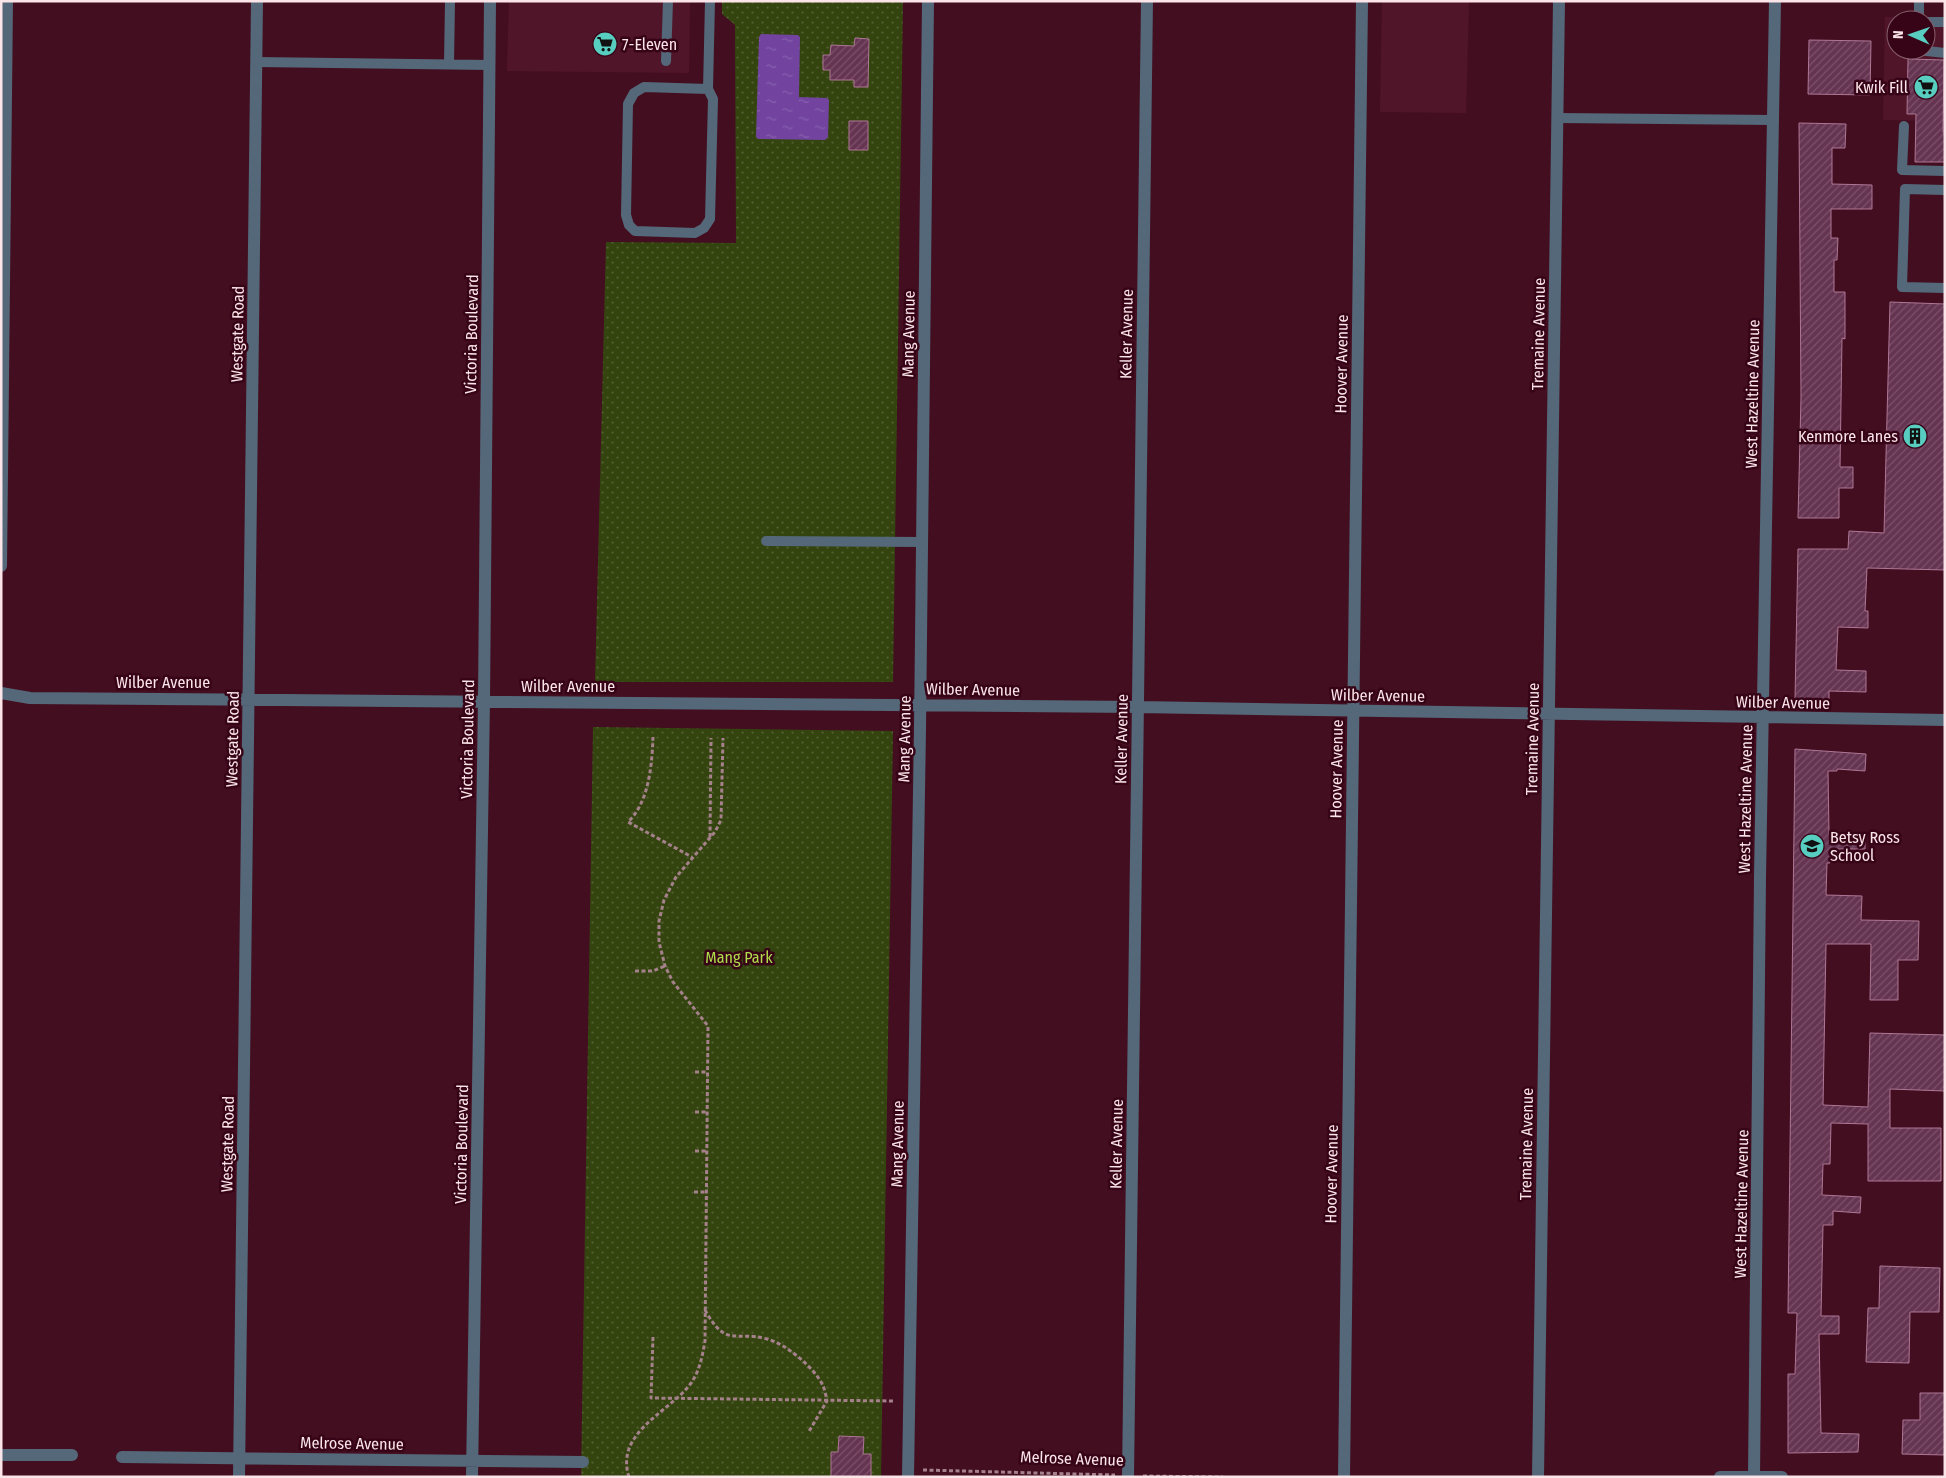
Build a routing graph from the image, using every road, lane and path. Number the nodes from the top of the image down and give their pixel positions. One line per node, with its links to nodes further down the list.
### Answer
1 (7, 1): 25 (street)
2 (258, 1): 13 (street, Westgate Road)
3 (450, 1): 14 (lane)
4 (490, 1): 15 (street, Victoria Boulevard)
5 (668, 1): 12 (lane)
6 (710, 1): 16 (lane)
7 (928, 1): 24 (street, Mang Avenue)
8 (1147, 1): 30 (street, Keller Avenue)
9 (1362, 1): 31 (street, Hoover Avenue)
10 (1559, 1): 17 (street, Tremaine Avenue)
11 (1775, 1): 18 (street, West Hazeltine Avenue)
12 (666, 61)
13 (257, 62): 14 (lane); 27 (street, Westgate Road)
14 (449, 64): 15 (lane)
15 (490, 65): 28 (street, Victoria Boulevard)
16 (708, 89): 16 (lane)
17 (1557, 118): 18 (lane); 32 (street, Tremaine Avenue)
18 (1773, 120): 33 (street, West Hazeltine Avenue)
19 (1904, 126): 20 (lane)
20 (1945, 171)
21 (1945, 190): 22 (lane)
22 (1945, 288)
23 (766, 541): 24 (lane)
24 (922, 542): 29 (street, Mang Avenue)
25 (1, 566)
26 (1, 693): 27 (street, Wilber Avenue)
27 (249, 699): 28 (street, Wilber Avenue); 59 (street, Westgate Road)
28 (484, 701): 29 (street, Wilber Avenue); 60 (street, Victoria Boulevard)
29 (921, 705): 30 (street, Wilber Avenue); 68 (street, Mang Avenue)
30 (1138, 707): 31 (street, Wilber Avenue); 63 (street, Keller Avenue)
31 (1353, 711): 32 (street, Wilber Avenue); 70 (street, Hoover Avenue)
32 (1548, 715): 33 (street, Wilber Avenue); 71 (street, Tremaine Avenue)
33 (1763, 718): 34 (street, Wilber Avenue); 64 (street, West Hazeltine Avenue)
34 (1945, 720)
35 (653, 737): 39 (path)
36 (711, 738): 38 (path)
37 (723, 738): 38 (path)
38 (710, 837): 39 (path)
39 (692, 857): 40 (path)
40 (665, 966): 41 (path); 43 (path)
41 (634, 971)
42 (695, 1072): 43 (path)
43 (707, 1072): 45 (path)
44 (695, 1112): 45 (path)
45 (707, 1112): 47 (path)
46 (694, 1151): 47 (path)
47 (706, 1151): 49 (path)
48 (694, 1192): 49 (path)
49 (706, 1192): 50 (path)
50 (705, 1310): 52 (path); 53 (path)
51 (653, 1338): 52 (path)
52 (676, 1399): 53 (path); 67 (path)
53 (827, 1401): 54 (path); 55 (path)
54 (893, 1401)
55 (808, 1433)
56 (1, 1455): 57 (street)
57 (72, 1455)
58 (122, 1458): 59 (street, Melrose Avenue)
59 (239, 1458): 60 (street, Melrose Avenue); 65 (street, Westgate Road)
60 (472, 1460): 61 (street, Melrose Avenue); 66 (street, Victoria Boulevard)
61 (583, 1462)
62 (921, 1470): 63 (path, Melrose Avenue)
63 (1128, 1476): 69 (path, Melrose Avenue)
64 (1754, 1476): 72 (street); 73 (street)
65 (239, 1477)
66 (472, 1477)
67 (629, 1477)
68 (908, 1477)
69 (1223, 1477)
70 (1344, 1477)
71 (1538, 1477)
72 (1720, 1477)
73 (1782, 1477)

